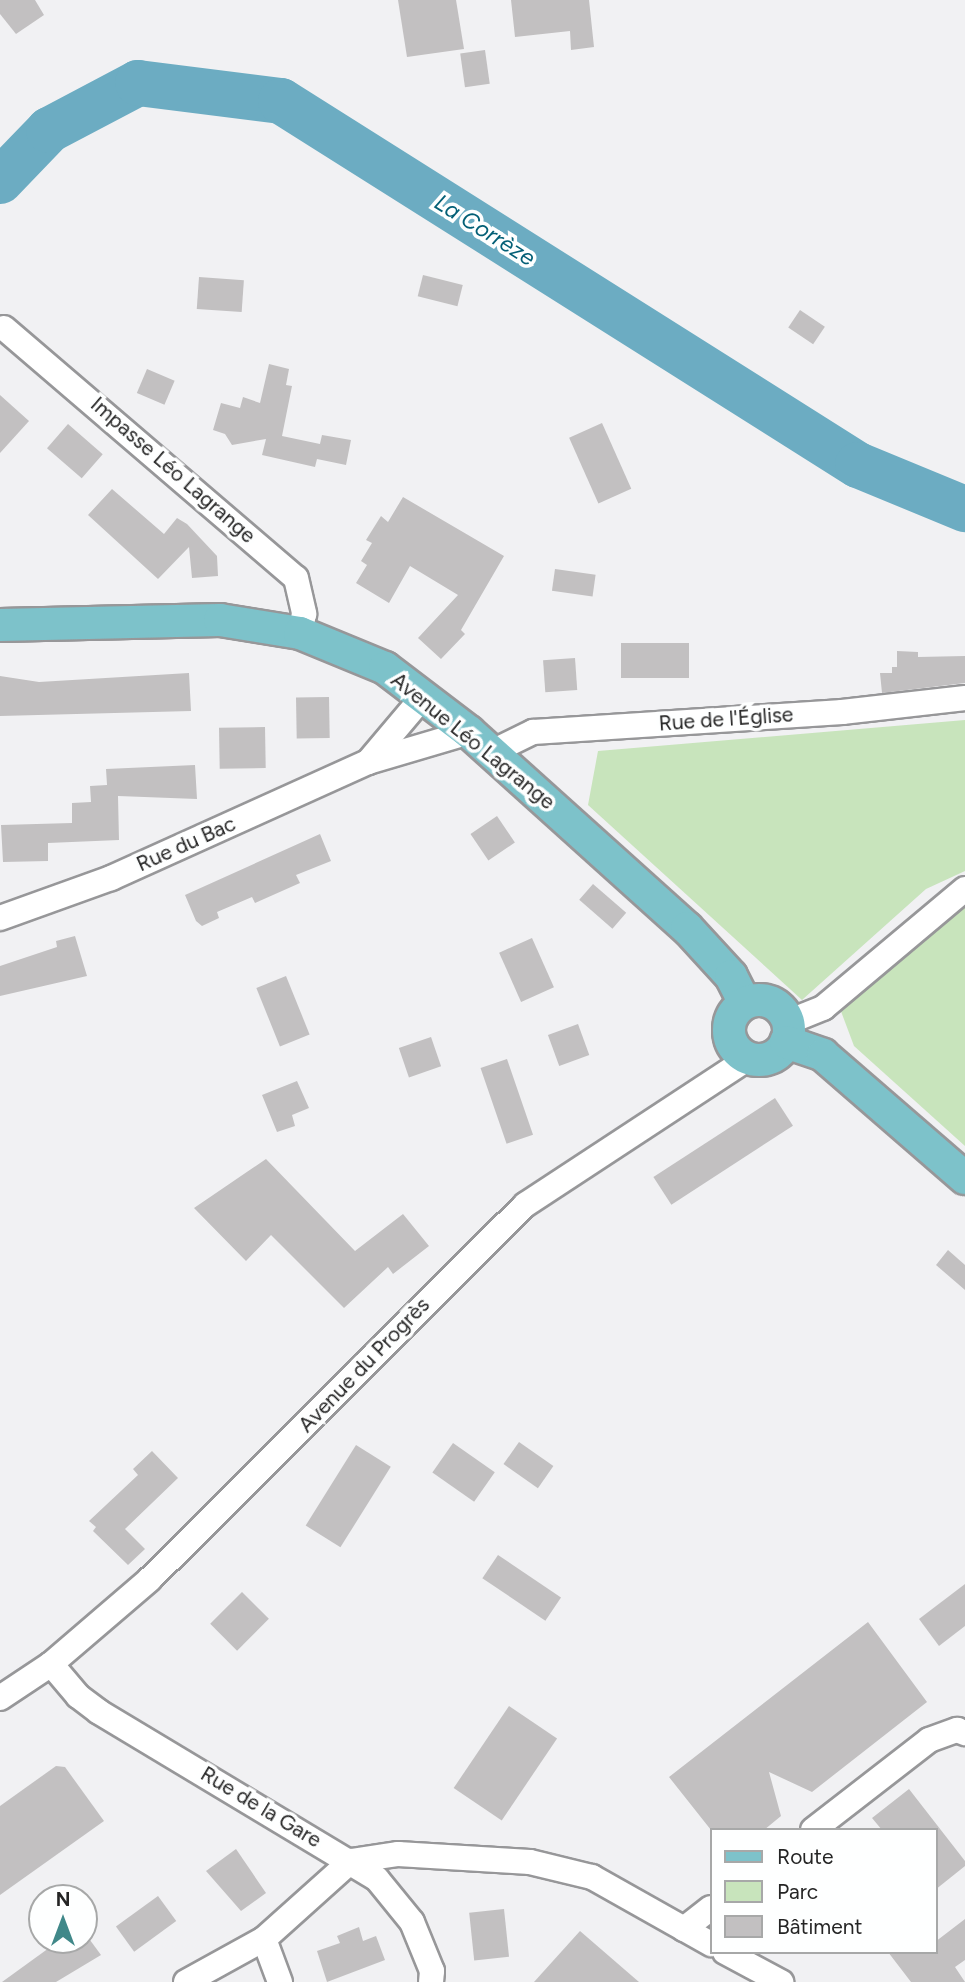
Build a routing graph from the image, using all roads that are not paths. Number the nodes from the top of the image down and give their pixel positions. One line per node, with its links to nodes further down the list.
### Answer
1 (4, 328): 3 (street, Impasse Léo Lagrange)
2 (0, 625): 3 (main road, Avenue Léo Lagrange)
3 (300, 633): 4 (main road, Avenue Léo Lagrange)
4 (422, 698): 6 (main road, Avenue Léo Lagrange); 7 (street, Rue du Bac)
5 (965, 698): 6 (street, Rue de l'Église)
6 (480, 742): 7 (street, Rue du Bac); 10 (main road, Avenue Léo Lagrange)
7 (368, 762): 9 (street, Rue du Bac)
8 (965, 889): 11 (street)
9 (0, 918)
10 (745, 1003): 11 (main road); 12 (main road)
11 (787, 1032): 12 (main road); 13 (main road)
12 (749, 1058): 14 (street, Avenue du Progrès)
13 (965, 1178)
14 (51, 1664): 15 (street, Avenue du Progrès); 18 (street, Rue de la Gare)
15 (0, 1698)
16 (965, 1733): 17 (street)
17 (816, 1828)
18 (351, 1861): 20 (street); 21 (street); 26 (street, Rue de la Gare)
19 (710, 1909): 20 (street)
20 (684, 1929): 22 (street)
21 (264, 1939): 24 (street); 25 (street)
22 (710, 1943)
23 (729, 1954): 27 (street)
24 (186, 1982)
25 (280, 1982)
26 (431, 1982)
27 (781, 1982)

